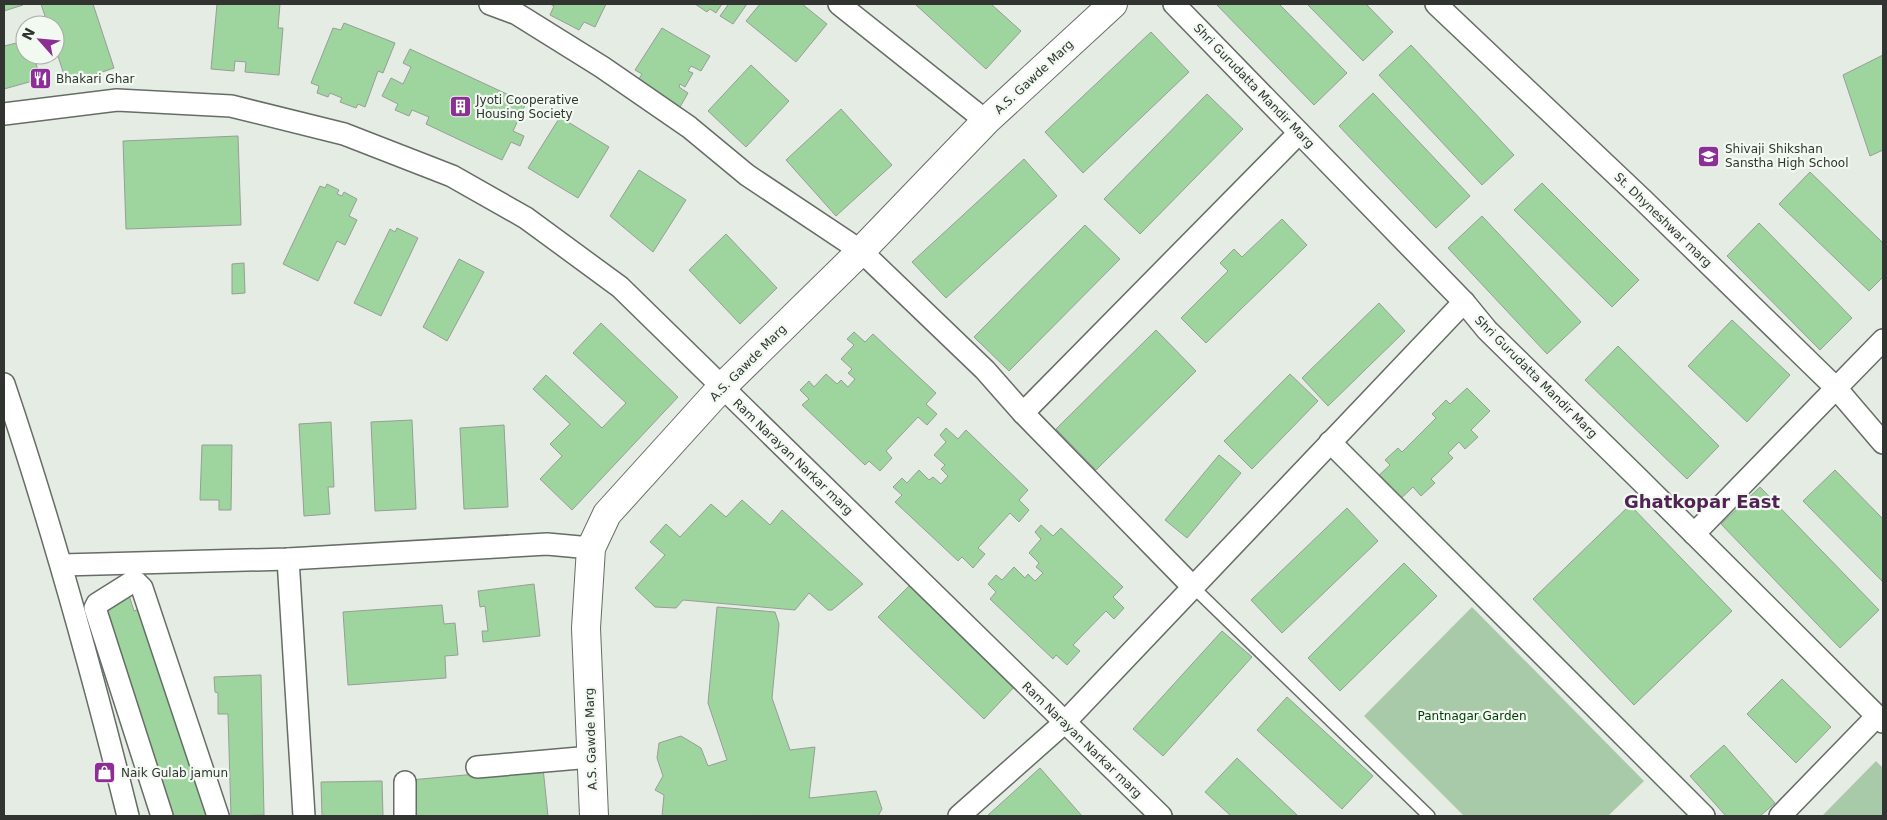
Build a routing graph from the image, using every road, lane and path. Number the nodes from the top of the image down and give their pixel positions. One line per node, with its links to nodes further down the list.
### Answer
1 (490, 4): 9 (street)
2 (839, 4): 7 (street)
3 (1113, 4): 7 (street, A.S. Gawde Marg)
4 (1174, 4): 8 (street, Shri Gurudatta Mandir Marg)
5 (1436, 4): 14 (street, St. Dhyneshwar marg)
6 (4, 114): 13 (street, Ram Narayan Narkar marg)
7 (986, 121): 9 (street, A.S. Gawde Marg)
8 (1299, 132): 10 (street, Shri Gurudatta Mandir Marg); 15 (street)
9 (861, 251): 13 (street, A.S. Gawde Marg); 15 (street)
10 (1464, 302): 16 (street); 18 (street, Shri Gurudatta Mandir Marg)
11 (1883, 340): 14 (street)
12 (4, 384): 21 (street)
13 (722, 387): 19 (street, A.S. Gawde Marg); 24 (street, Ram Narayan Narkar marg)
14 (1836, 388): 17 (street, St. Dhyneshwar marg); 18 (street)
15 (1023, 413): 22 (street)
16 (1330, 442): 22 (street); 37 (street)
17 (1883, 443)
18 (1694, 534): 23 (street, Shri Gurudatta Mandir Marg)
19 (591, 548): 20 (street); 25 (street, A.S. Gawde Marg)
20 (288, 559): 21 (street); 31 (street)
21 (62, 565): 28 (street)
22 (1193, 588): 24 (street); 36 (lane)
23 (1880, 719): 38 (street)
24 (1064, 723): 34 (street); 35 (street, Ram Narayan Narkar marg)
25 (591, 757): 26 (street); 33 (street, A.S. Gawde Marg)
26 (477, 767)
27 (405, 782): 32 (street)
28 (128, 816)
29 (162, 816): 30 (street)
30 (218, 816)
31 (304, 816)
32 (405, 816)
33 (594, 816)
34 (959, 816)
35 (1161, 816)
36 (1429, 816)
37 (1704, 816)
38 (1780, 816)

